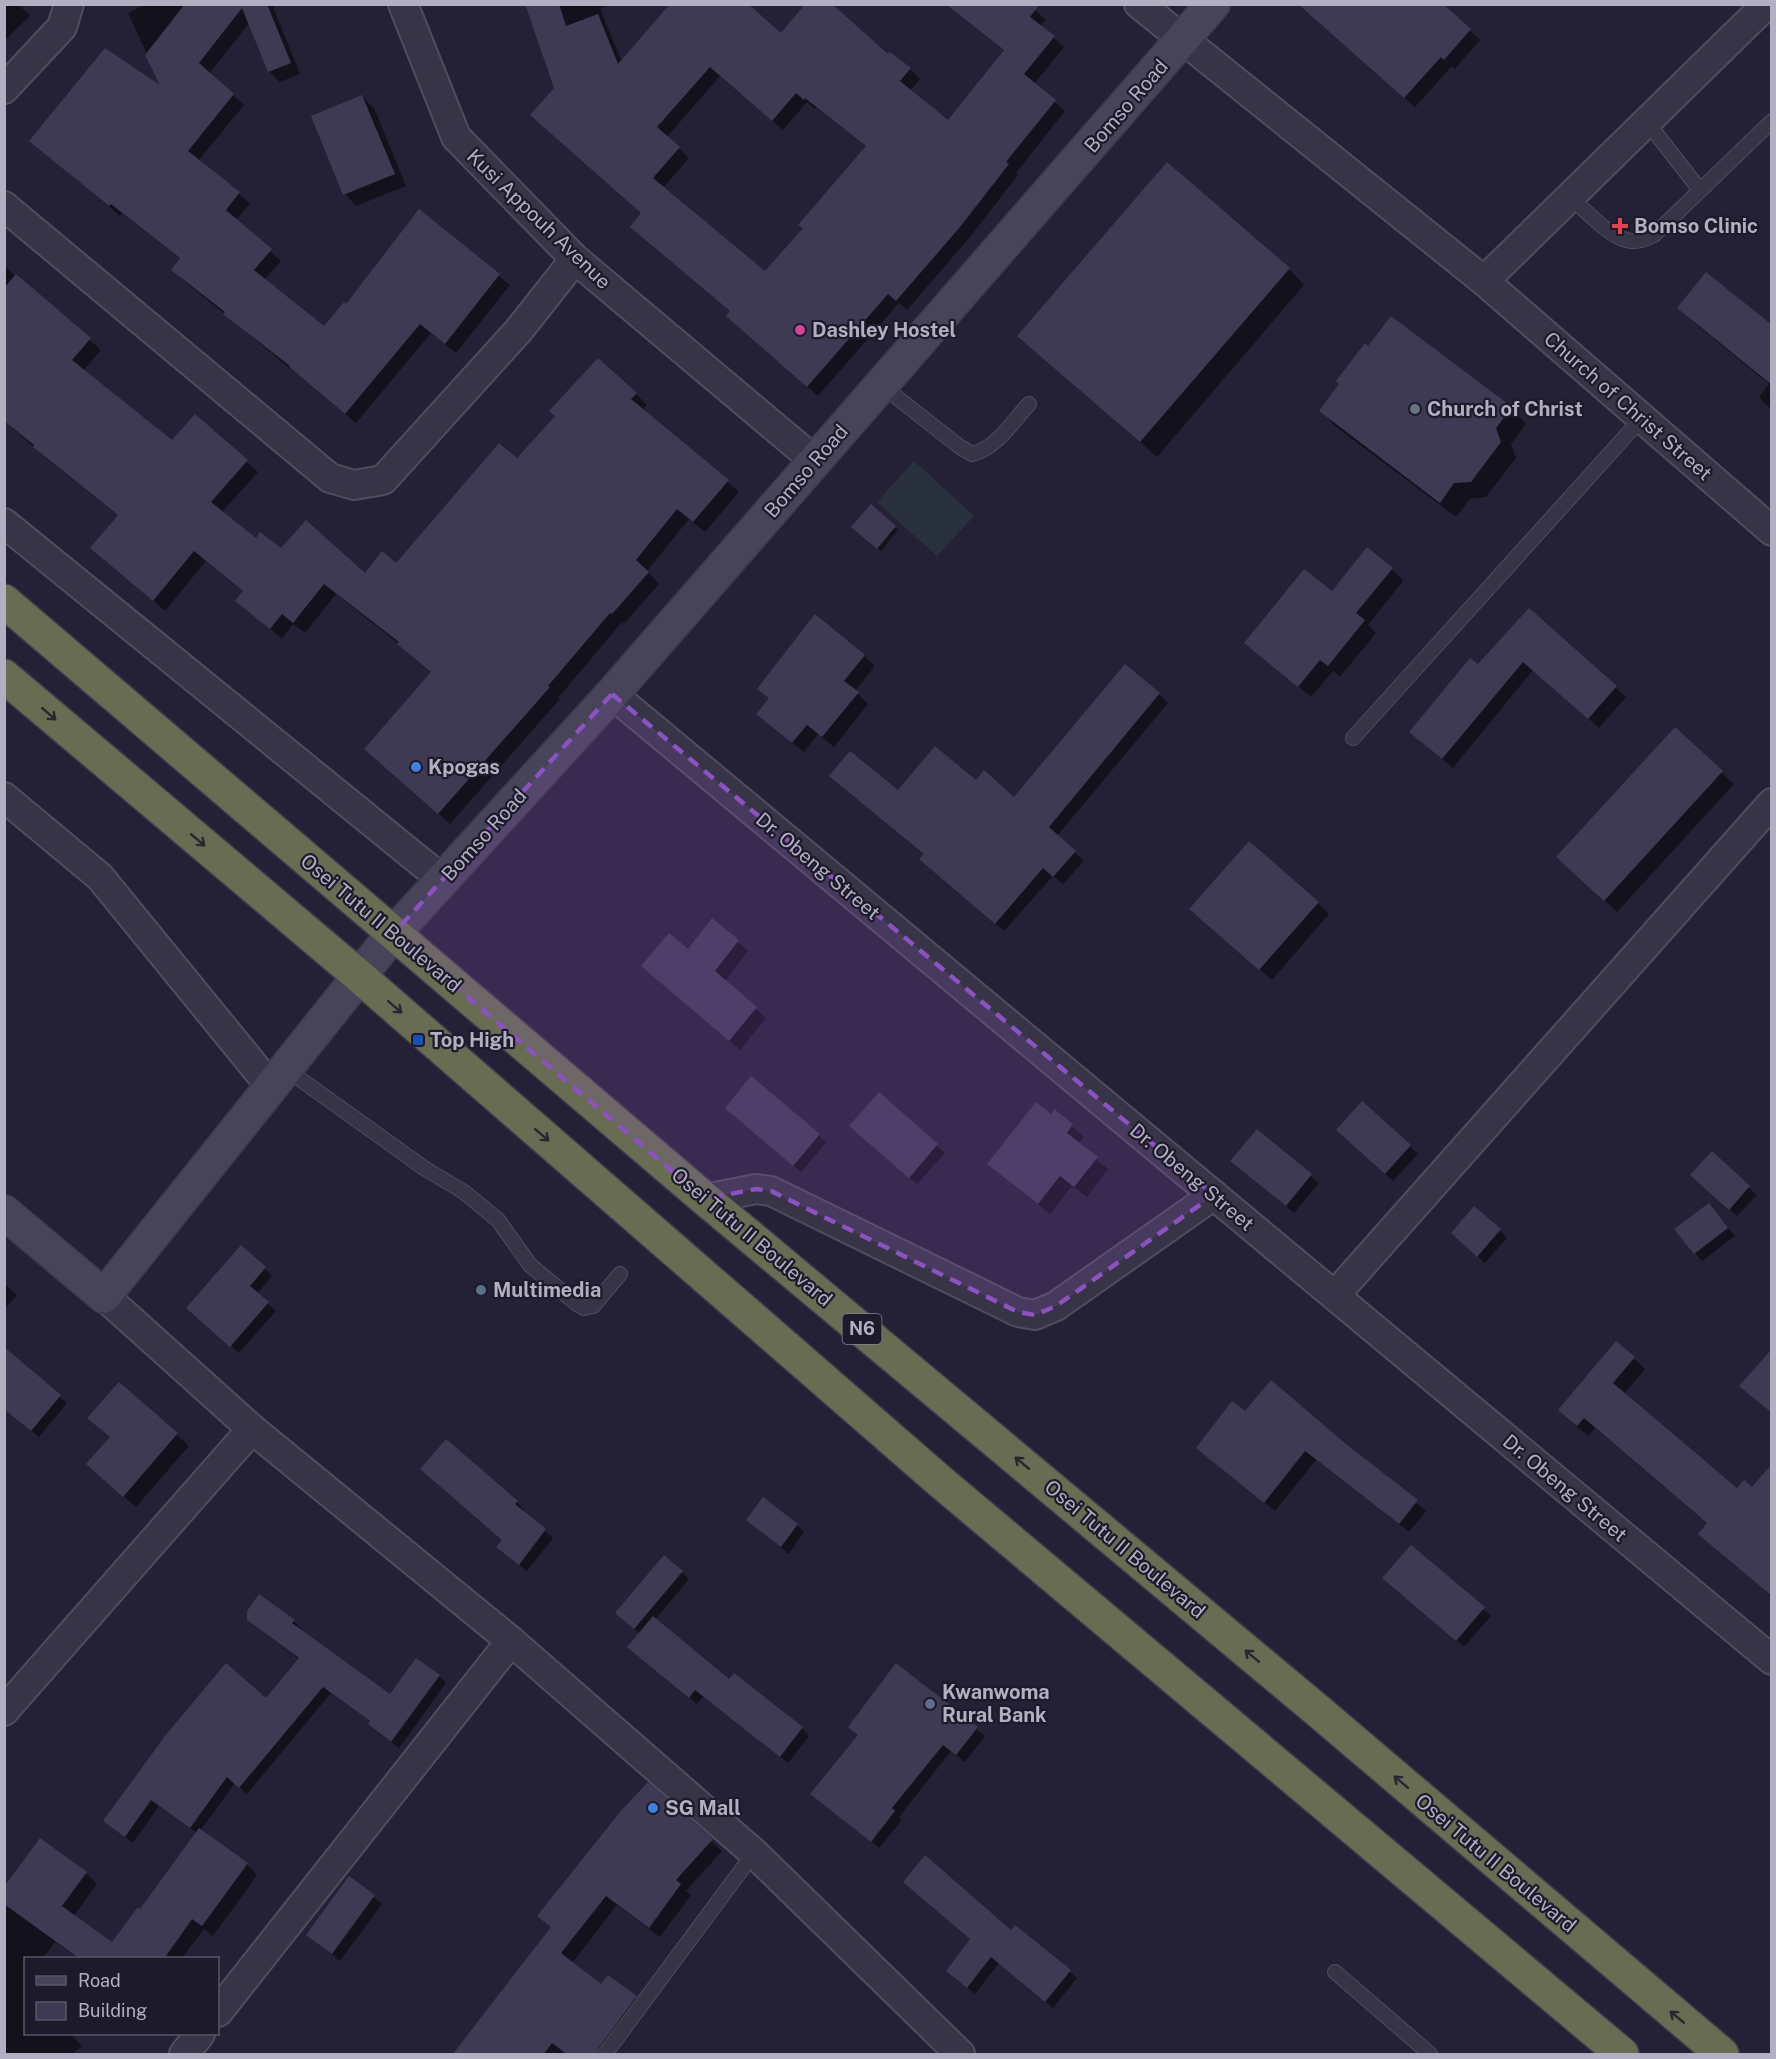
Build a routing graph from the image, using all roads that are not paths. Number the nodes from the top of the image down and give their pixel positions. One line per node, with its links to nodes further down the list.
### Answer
1 (69, 4): 8 (street)
2 (403, 4): 14 (street, Kusi Appouh Avenue)
3 (1139, 4): 7 (street, Church of Christ Street)
4 (1213, 4): 7 (street, Bomso Road)
5 (1767, 5): 6 (street); 10 (street)
6 (1772, 9)
7 (1184, 40): 15 (street, Church of Christ Street); 16 (street, Bomso Road)
8 (4, 89)
9 (1772, 121): 11 (lane)
10 (1647, 123): 11 (lane); 12 (street)
11 (1700, 190): 12 (lane)
12 (1571, 198): 15 (street)
13 (4, 207): 14 (street)
14 (575, 260): 19 (street, Kusi Appouh Avenue)
15 (1484, 281): 18 (street, Church of Christ Street)
16 (881, 385): 17 (lane); 19 (street, Bomso Road)
17 (1029, 404)
18 (1642, 418): 21 (street, Church of Christ Street); 25 (lane)
19 (814, 461): 24 (street, Bomso Road)
20 (4, 523): 28 (street)
21 (1772, 531)
22 (4, 602): 29 (highway, Osei Tutu II Boulevard / N6)
23 (4, 676): 30 (highway, one-way to 30)
24 (612, 694): 28 (street, Bomso Road); 32 (street, Dr. Obeng Street)
25 (1353, 738)
26 (4, 797): 31 (street)
27 (1772, 803): 36 (street)
28 (443, 880): 29 (street, Bomso Road)
29 (393, 934): 30 (street, Bomso Road); 33 (highway, Osei Tutu II Boulevard / N6)
30 (359, 976): 31 (street, Bomso Road); 50 (highway, one-way to 50)
31 (279, 1078): 35 (lane); 37 (street, Bomso Road)
32 (1214, 1194): 33 (street); 36 (street, Dr. Obeng Street)
33 (705, 1198): 51 (highway, Osei Tutu II Boulevard / N6, one-way to 33)
34 (4, 1212): 37 (street)
35 (620, 1274)
36 (1335, 1295): 40 (street, Dr. Obeng Street)
37 (104, 1296): 38 (street)
38 (252, 1429): 39 (street); 41 (street)
39 (511, 1641): 42 (street); 44 (street)
40 (1772, 1660)
41 (10, 1694)
42 (754, 1853): 46 (street); 48 (lane)
43 (1335, 1972): 49 (lane)
44 (219, 2011)
45 (199, 2035): 47 (street)
46 (950, 2051)
47 (183, 2055)
48 (605, 2055)
49 (1430, 2055)
50 (1622, 2055)
51 (1722, 2055)

